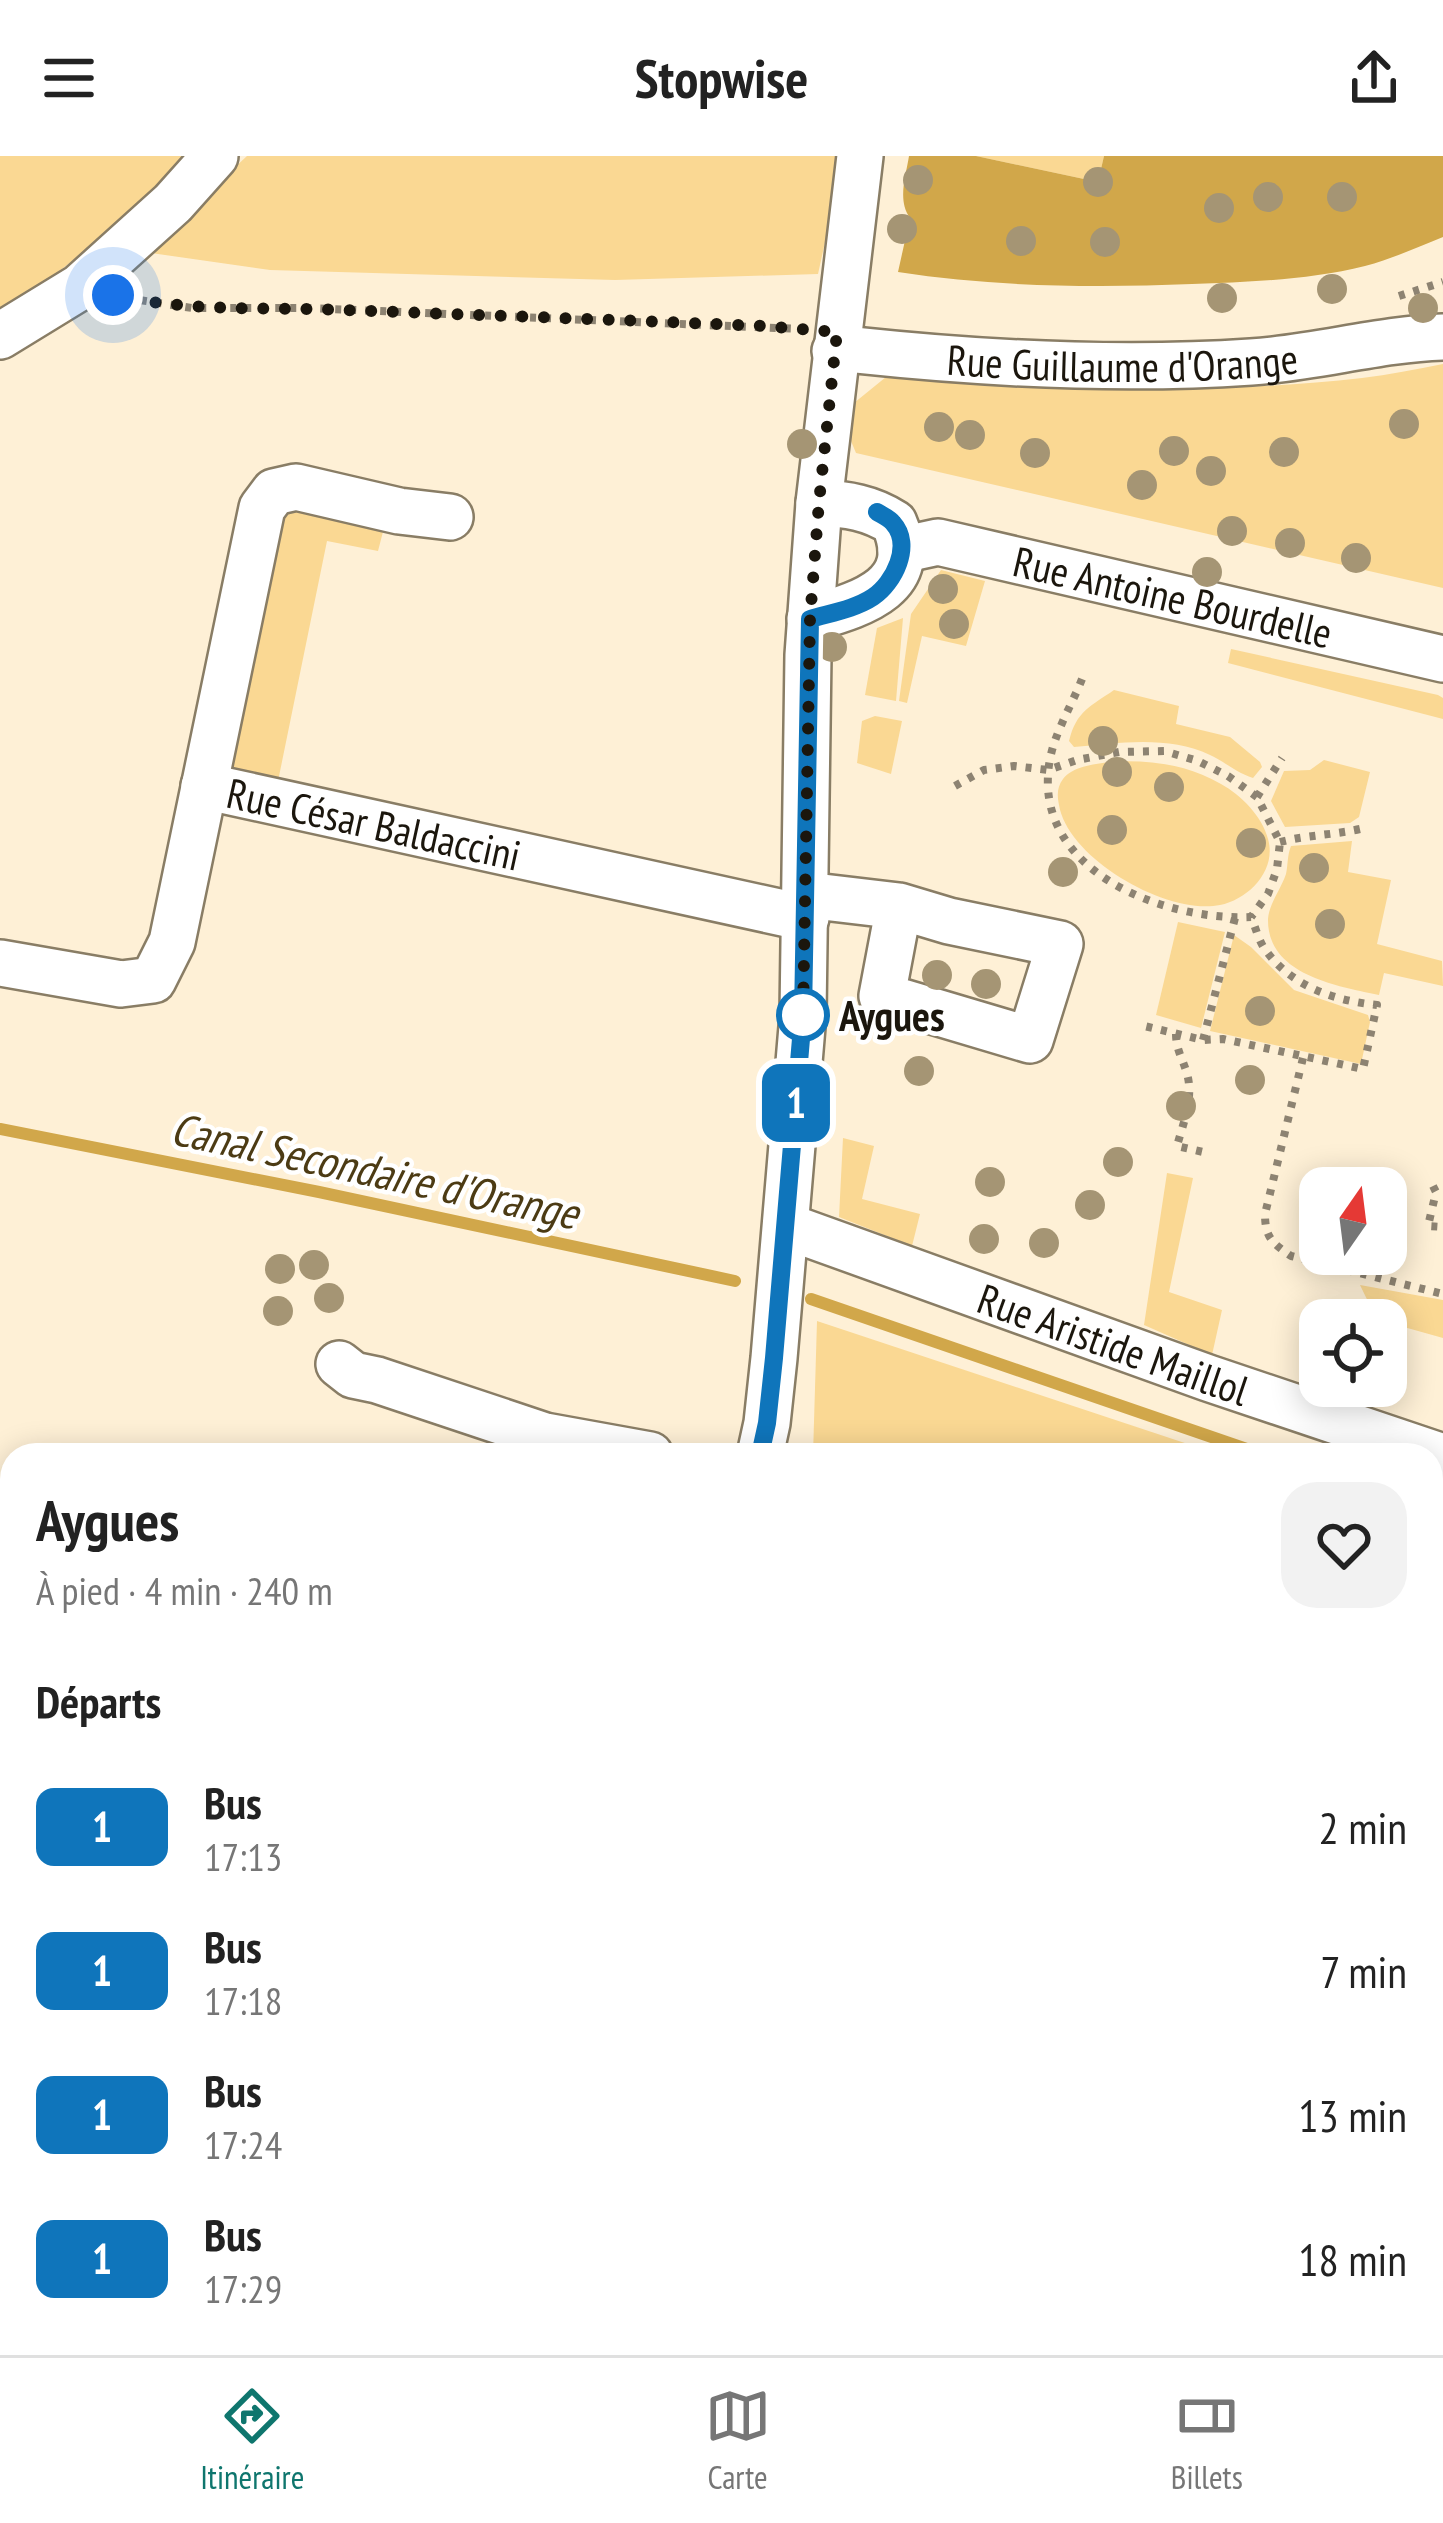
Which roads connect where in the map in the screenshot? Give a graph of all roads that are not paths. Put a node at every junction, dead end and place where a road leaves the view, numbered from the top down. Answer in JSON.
{"nodes":[{"id":1,"x":215,"y":156,"type":"edge"},
{"id":2,"x":860,"y":156,"type":"edge"},
{"id":3,"x":1432,"y":332,"type":"edge"},
{"id":4,"x":0,"y":337,"type":"edge"},
{"id":5,"x":836,"y":341,"type":"junction"},
{"id":6,"x":819,"y":502,"type":"junction"},
{"id":7,"x":450,"y":517,"type":"dead end"},
{"id":8,"x":901,"y":550,"type":"junction"},
{"id":9,"x":810,"y":619,"type":"junction"},
{"id":10,"x":1443,"y":659,"type":"edge"},
{"id":11,"x":204,"y":786,"type":"junction"},
{"id":12,"x":899,"y":906,"type":"dead end"},
{"id":13,"x":806,"y":907,"type":"junction"},
{"id":14,"x":0,"y":963,"type":"edge"},
{"id":15,"x":786,"y":1226,"type":"junction"},
{"id":16,"x":339,"y":1364,"type":"dead end"},
{"id":17,"x":584,"y":1443,"type":"edge"},
{"id":18,"x":763,"y":1443,"type":"edge"},
{"id":19,"x":1401,"y":1443,"type":"edge"}],
"edges":[{"from":1,"to":4,"type":"street"},
{"from":2,"to":5,"type":"street"},
{"from":3,"to":5,"type":"street","name":"Rue Guillaume d'Orange"},
{"from":5,"to":6,"type":"street"},
{"from":6,"to":8,"type":"street"},
{"from":6,"to":9,"type":"street"},
{"from":7,"to":11,"type":"street","name":"Rue César Baldaccini"},
{"from":8,"to":9,"type":"street"},
{"from":8,"to":10,"type":"street","name":"Rue Antoine Bourdelle"},
{"from":9,"to":13,"type":"street"},
{"from":11,"to":13,"type":"street","name":"Rue César Baldaccini"},
{"from":11,"to":14,"type":"street"},
{"from":12,"to":13,"type":"street","name":"Rue César Baldaccini"},
{"from":13,"to":15,"type":"street"},
{"from":15,"to":18,"type":"street"},
{"from":15,"to":19,"type":"street","name":"Rue Aristide Maillol"},
{"from":16,"to":17,"type":"street"}]}
